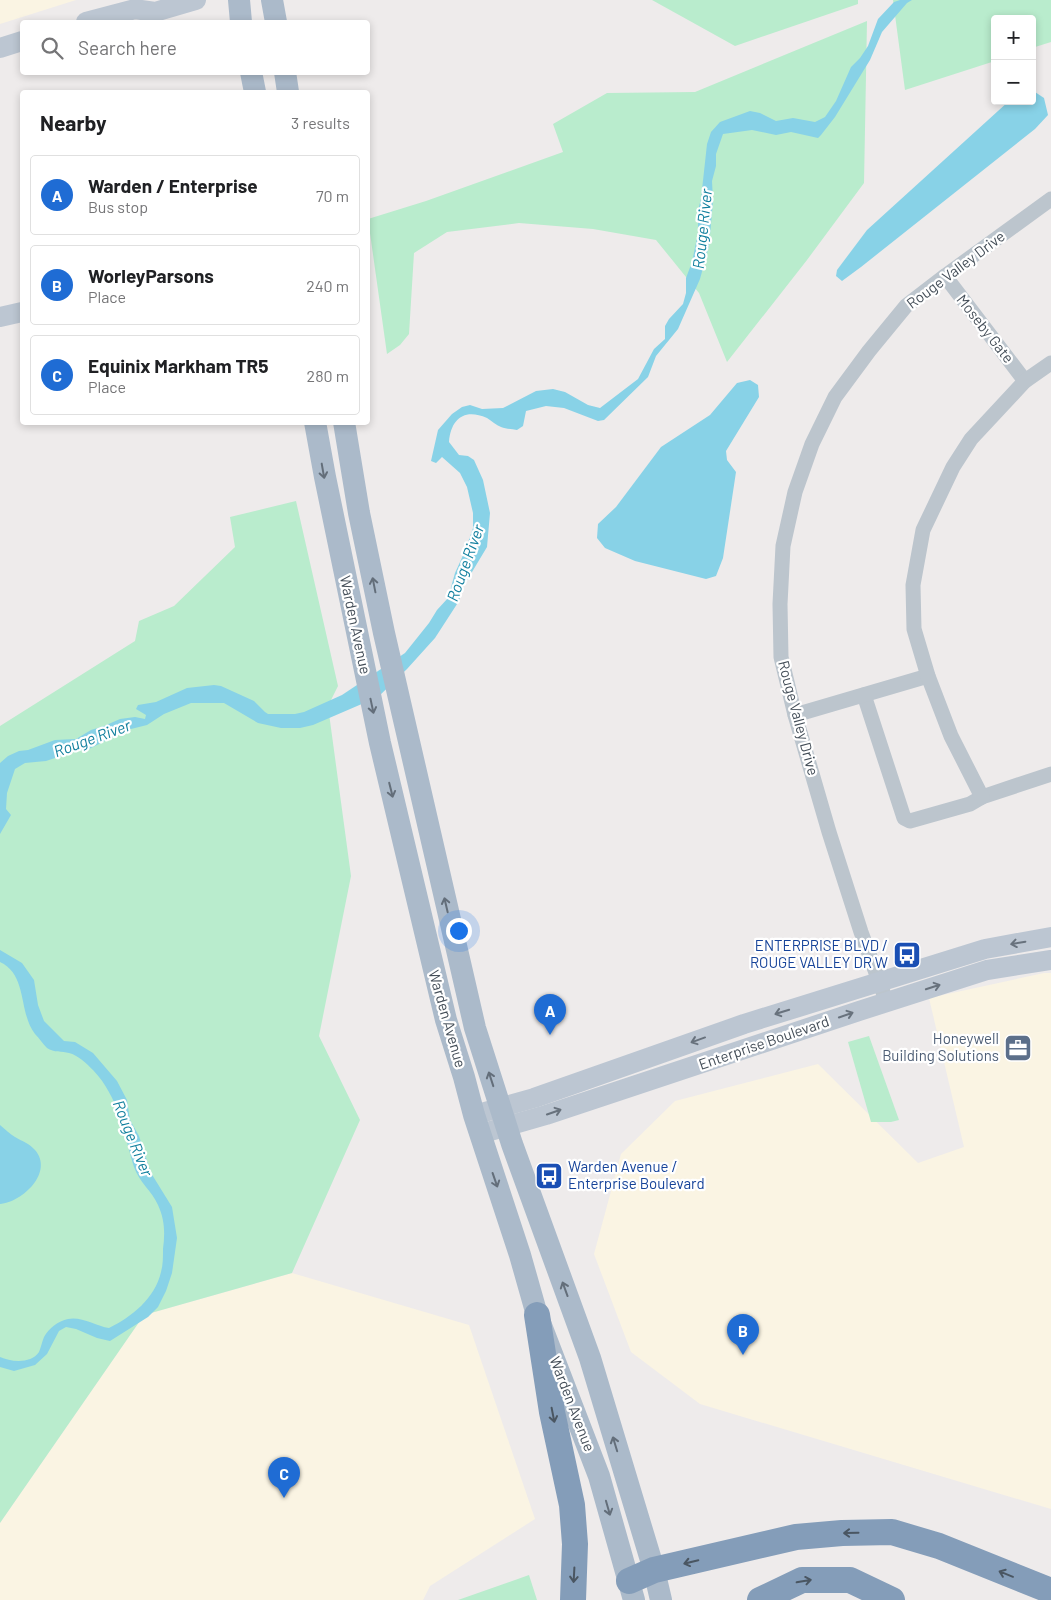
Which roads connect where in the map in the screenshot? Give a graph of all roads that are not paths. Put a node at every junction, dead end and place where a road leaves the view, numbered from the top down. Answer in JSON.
{"nodes":[{"id":1,"x":196,"y":0,"type":"edge"},
{"id":2,"x":239,"y":0,"type":"edge"},
{"id":3,"x":272,"y":0,"type":"edge"},
{"id":4,"x":139,"y":4,"type":"edge"},
{"id":5,"x":92,"y":20,"type":"edge"},
{"id":6,"x":242,"y":20,"type":"edge"},
{"id":7,"x":276,"y":20,"type":"edge"},
{"id":8,"x":20,"y":42,"type":"edge"},
{"id":9,"x":0,"y":48,"type":"edge"},
{"id":10,"x":252,"y":75,"type":"edge"},
{"id":11,"x":285,"y":75,"type":"edge"},
{"id":12,"x":255,"y":90,"type":"edge"},
{"id":13,"x":288,"y":90,"type":"edge"},
{"id":14,"x":1051,"y":200,"type":"edge"},
{"id":15,"x":944,"y":276,"type":"junction"},
{"id":16,"x":20,"y":312,"type":"edge"},
{"id":17,"x":0,"y":317,"type":"edge"},
{"id":18,"x":1051,"y":363,"type":"edge"},
{"id":19,"x":1025,"y":381,"type":"junction"},
{"id":20,"x":315,"y":425,"type":"edge"},
{"id":21,"x":344,"y":425,"type":"edge"},
{"id":22,"x":928,"y":676,"type":"junction"},
{"id":23,"x":864,"y":694,"type":"junction"},
{"id":24,"x":795,"y":716,"type":"junction"},
{"id":25,"x":1051,"y":774,"type":"edge"},
{"id":26,"x":982,"y":797,"type":"junction"},
{"id":27,"x":1051,"y":937,"type":"edge"},
{"id":28,"x":1051,"y":960,"type":"edge"},
{"id":29,"x":879,"y":982,"type":"junction"},
{"id":30,"x":886,"y":1003,"type":"junction"},
{"id":31,"x":504,"y":1117,"type":"junction"},
{"id":32,"x":477,"y":1125,"type":"junction"},
{"id":33,"x":537,"y":1315,"type":"junction"},
{"id":34,"x":654,"y":1570,"type":"junction"},
{"id":35,"x":631,"y":1590,"type":"edge"},
{"id":36,"x":1051,"y":1591,"type":"edge"},
{"id":37,"x":573,"y":1600,"type":"edge"},
{"id":38,"x":661,"y":1600,"type":"edge"},
{"id":39,"x":760,"y":1600,"type":"edge"},
{"id":40,"x":892,"y":1600,"type":"edge"}],
"edges":[{"from":1,"to":4,"type":"main road"},
{"from":2,"to":6,"type":"main road"},
{"from":3,"to":7,"type":"main road"},
{"from":4,"to":5,"type":"main road"},
{"from":8,"to":9,"type":"main road"},
{"from":10,"to":12,"type":"main road"},
{"from":11,"to":13,"type":"main road"},
{"from":14,"to":15,"type":"street","name":"Rouge Valley Drive"},
{"from":15,"to":19,"type":"street","name":"Moseby Gate"},
{"from":15,"to":24,"type":"street","name":"Rouge Valley Drive"},
{"from":16,"to":17,"type":"main road"},
{"from":18,"to":19,"type":"street"},
{"from":19,"to":22,"type":"street"},
{"from":20,"to":32,"type":"main road","name":"Warden Avenue","one_way":true},
{"from":31,"to":21,"type":"main road","name":"Warden Avenue","one_way":true},
{"from":22,"to":23,"type":"street"},
{"from":22,"to":26,"type":"street"},
{"from":23,"to":24,"type":"street"},
{"from":23,"to":26,"type":"street"},
{"from":24,"to":29,"type":"street","name":"Rouge Valley Drive"},
{"from":25,"to":26,"type":"street"},
{"from":27,"to":29,"type":"main road","name":"Enterprise Boulevard","one_way":true},
{"from":30,"to":28,"type":"main road","name":"Enterprise Boulevard","one_way":true},
{"from":29,"to":30,"type":"street","name":"Rouge Valley Drive"},
{"from":29,"to":31,"type":"main road","name":"Enterprise Boulevard","one_way":true},
{"from":31,"to":30,"type":"main road","name":"Enterprise Boulevard","one_way":true},
{"from":31,"to":32,"type":"main road","name":"Enterprise Boulevard"},
{"from":34,"to":31,"type":"main road","name":"Warden Avenue","one_way":true},
{"from":32,"to":33,"type":"main road","name":"Warden Avenue","one_way":true},
{"from":33,"to":35,"type":"main road","name":"Warden Avenue","one_way":true},
{"from":33,"to":37,"type":"highway","one_way":true},
{"from":34,"to":35,"type":"highway"},
{"from":36,"to":34,"type":"highway","one_way":true},
{"from":34,"to":38,"type":"main road","name":"Warden Avenue"},
{"from":39,"to":40,"type":"highway","one_way":true}]}
